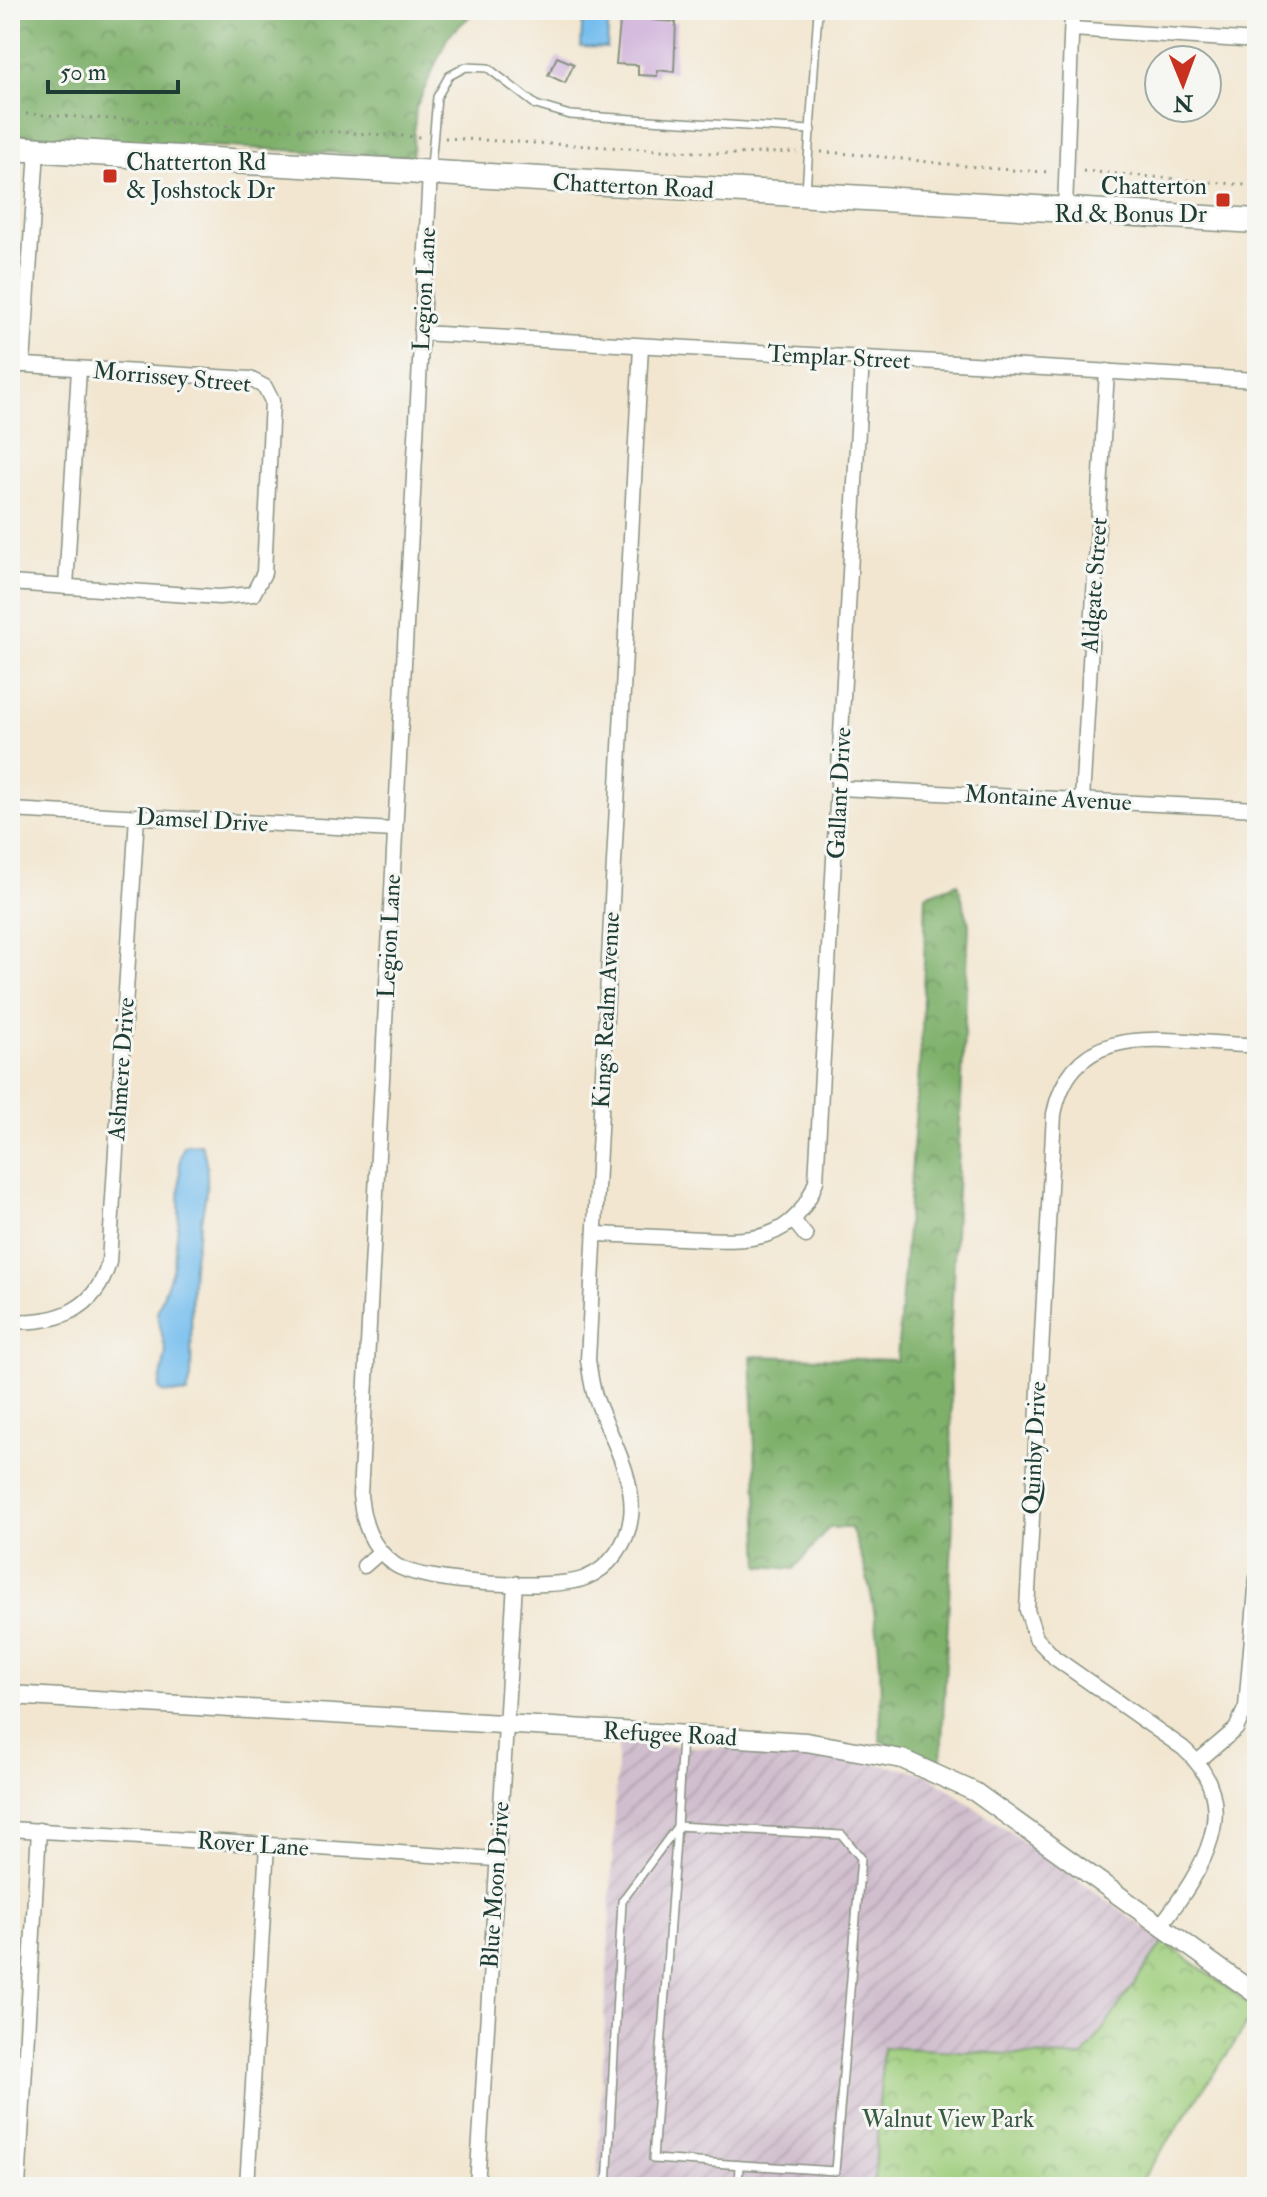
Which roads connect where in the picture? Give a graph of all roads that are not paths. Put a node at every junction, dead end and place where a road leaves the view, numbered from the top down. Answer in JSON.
{"nodes":[{"id":1,"x":818,"y":10,"type":"edge"},
{"id":2,"x":1072,"y":10,"type":"edge"},
{"id":3,"x":1072,"y":29,"type":"junction"},
{"id":4,"x":1257,"y":41,"type":"edge"},
{"id":5,"x":811,"y":130,"type":"junction"},
{"id":6,"x":10,"y":148,"type":"edge"},
{"id":7,"x":37,"y":150,"type":"junction"},
{"id":8,"x":430,"y":173,"type":"junction"},
{"id":9,"x":806,"y":195,"type":"junction"},
{"id":10,"x":1065,"y":210,"type":"junction"},
{"id":11,"x":1257,"y":221,"type":"edge"},
{"id":12,"x":421,"y":333,"type":"junction"},
{"id":13,"x":641,"y":346,"type":"junction"},
{"id":14,"x":862,"y":358,"type":"junction"},
{"id":15,"x":16,"y":365,"type":"edge"},
{"id":16,"x":79,"y":369,"type":"junction"},
{"id":17,"x":1107,"y":371,"type":"junction"},
{"id":18,"x":1257,"y":380,"type":"edge"},
{"id":19,"x":10,"y":583,"type":"edge"},
{"id":20,"x":66,"y":587,"type":"junction"},
{"id":21,"x":839,"y":788,"type":"junction"},
{"id":22,"x":1082,"y":800,"type":"junction"},
{"id":23,"x":1257,"y":809,"type":"edge"},
{"id":24,"x":10,"y":810,"type":"edge"},
{"id":25,"x":137,"y":816,"type":"junction"},
{"id":26,"x":395,"y":830,"type":"junction"},
{"id":27,"x":1257,"y":1045,"type":"edge"},
{"id":28,"x":793,"y":1220,"type":"junction"},
{"id":29,"x":595,"y":1234,"type":"junction"},
{"id":30,"x":806,"y":1236,"type":"dead end"},
{"id":31,"x":10,"y":1321,"type":"edge"},
{"id":32,"x":380,"y":1552,"type":"junction"},
{"id":33,"x":364,"y":1566,"type":"dead end"},
{"id":34,"x":1257,"y":1578,"type":"edge"},
{"id":35,"x":515,"y":1583,"type":"junction"},
{"id":36,"x":10,"y":1695,"type":"edge"},
{"id":37,"x":507,"y":1726,"type":"junction"},
{"id":38,"x":682,"y":1734,"type":"junction"},
{"id":39,"x":1197,"y":1762,"type":"junction"},
{"id":40,"x":677,"y":1826,"type":"junction"},
{"id":41,"x":10,"y":1829,"type":"edge"},
{"id":42,"x":39,"y":1830,"type":"junction"},
{"id":43,"x":267,"y":1845,"type":"junction"},
{"id":44,"x":496,"y":1859,"type":"junction"},
{"id":45,"x":1161,"y":1925,"type":"junction"},
{"id":46,"x":1257,"y":1995,"type":"edge"},
{"id":47,"x":739,"y":2165,"type":"junction"},
{"id":48,"x":18,"y":2187,"type":"edge"},
{"id":49,"x":247,"y":2187,"type":"edge"},
{"id":50,"x":477,"y":2187,"type":"edge"},
{"id":51,"x":607,"y":2187,"type":"edge"},
{"id":52,"x":738,"y":2187,"type":"edge"}],
"edges":[{"from":1,"to":5,"type":"lane"},
{"from":2,"to":3,"type":"street"},
{"from":3,"to":4,"type":"street"},
{"from":3,"to":10,"type":"street"},
{"from":5,"to":8,"type":"lane"},
{"from":5,"to":9,"type":"lane"},
{"from":6,"to":7,"type":"main road","name":"Chatterton Road"},
{"from":7,"to":8,"type":"main road","name":"Chatterton Road"},
{"from":7,"to":15,"type":"street"},
{"from":8,"to":9,"type":"main road","name":"Chatterton Road"},
{"from":8,"to":12,"type":"street","name":"Legion Lane"},
{"from":9,"to":10,"type":"main road","name":"Chatterton Road"},
{"from":10,"to":11,"type":"main road","name":"Chatterton Road"},
{"from":12,"to":13,"type":"street","name":"Templar Street"},
{"from":12,"to":26,"type":"street","name":"Legion Lane"},
{"from":13,"to":14,"type":"street","name":"Templar Street"},
{"from":13,"to":29,"type":"street","name":"Kings Realm Avenue"},
{"from":14,"to":17,"type":"street","name":"Templar Street"},
{"from":14,"to":21,"type":"street","name":"Gallant Drive"},
{"from":15,"to":16,"type":"street","name":"Morrissey Street"},
{"from":16,"to":20,"type":"street"},
{"from":16,"to":20,"type":"street","name":"Morrissey Street"},
{"from":17,"to":18,"type":"street","name":"Templar Street"},
{"from":17,"to":22,"type":"street","name":"Aldgate Street"},
{"from":19,"to":20,"type":"street"},
{"from":21,"to":22,"type":"street","name":"Montaine Avenue"},
{"from":21,"to":28,"type":"street","name":"Gallant Drive"},
{"from":22,"to":23,"type":"street","name":"Montaine Avenue"},
{"from":24,"to":25,"type":"street","name":"Damsel Drive"},
{"from":25,"to":26,"type":"street","name":"Damsel Drive"},
{"from":25,"to":31,"type":"street","name":"Ashmere Drive"},
{"from":26,"to":32,"type":"street","name":"Legion Lane"},
{"from":27,"to":39,"type":"street","name":"Quinby Drive"},
{"from":28,"to":29,"type":"street"},
{"from":28,"to":30,"type":"street"},
{"from":29,"to":35,"type":"street","name":"Kings Realm Avenue"},
{"from":32,"to":33,"type":"street"},
{"from":32,"to":35,"type":"street"},
{"from":34,"to":39,"type":"street"},
{"from":35,"to":37,"type":"street","name":"Blue Moon Drive"},
{"from":36,"to":37,"type":"street","name":"Refugee Road"},
{"from":37,"to":38,"type":"street","name":"Refugee Road"},
{"from":37,"to":44,"type":"street","name":"Blue Moon Drive"},
{"from":38,"to":40,"type":"lane"},
{"from":38,"to":45,"type":"street","name":"Refugee Road"},
{"from":39,"to":45,"type":"street"},
{"from":40,"to":47,"type":"lane"},
{"from":40,"to":47,"type":"lane"},
{"from":40,"to":51,"type":"lane"},
{"from":41,"to":42,"type":"street","name":"Rover Lane"},
{"from":42,"to":43,"type":"street","name":"Rover Lane"},
{"from":42,"to":48,"type":"street"},
{"from":43,"to":44,"type":"street","name":"Rover Lane"},
{"from":43,"to":49,"type":"street"},
{"from":44,"to":50,"type":"street","name":"Blue Moon Drive"},
{"from":45,"to":46,"type":"street","name":"Refugee Road"},
{"from":47,"to":52,"type":"lane"}]}
